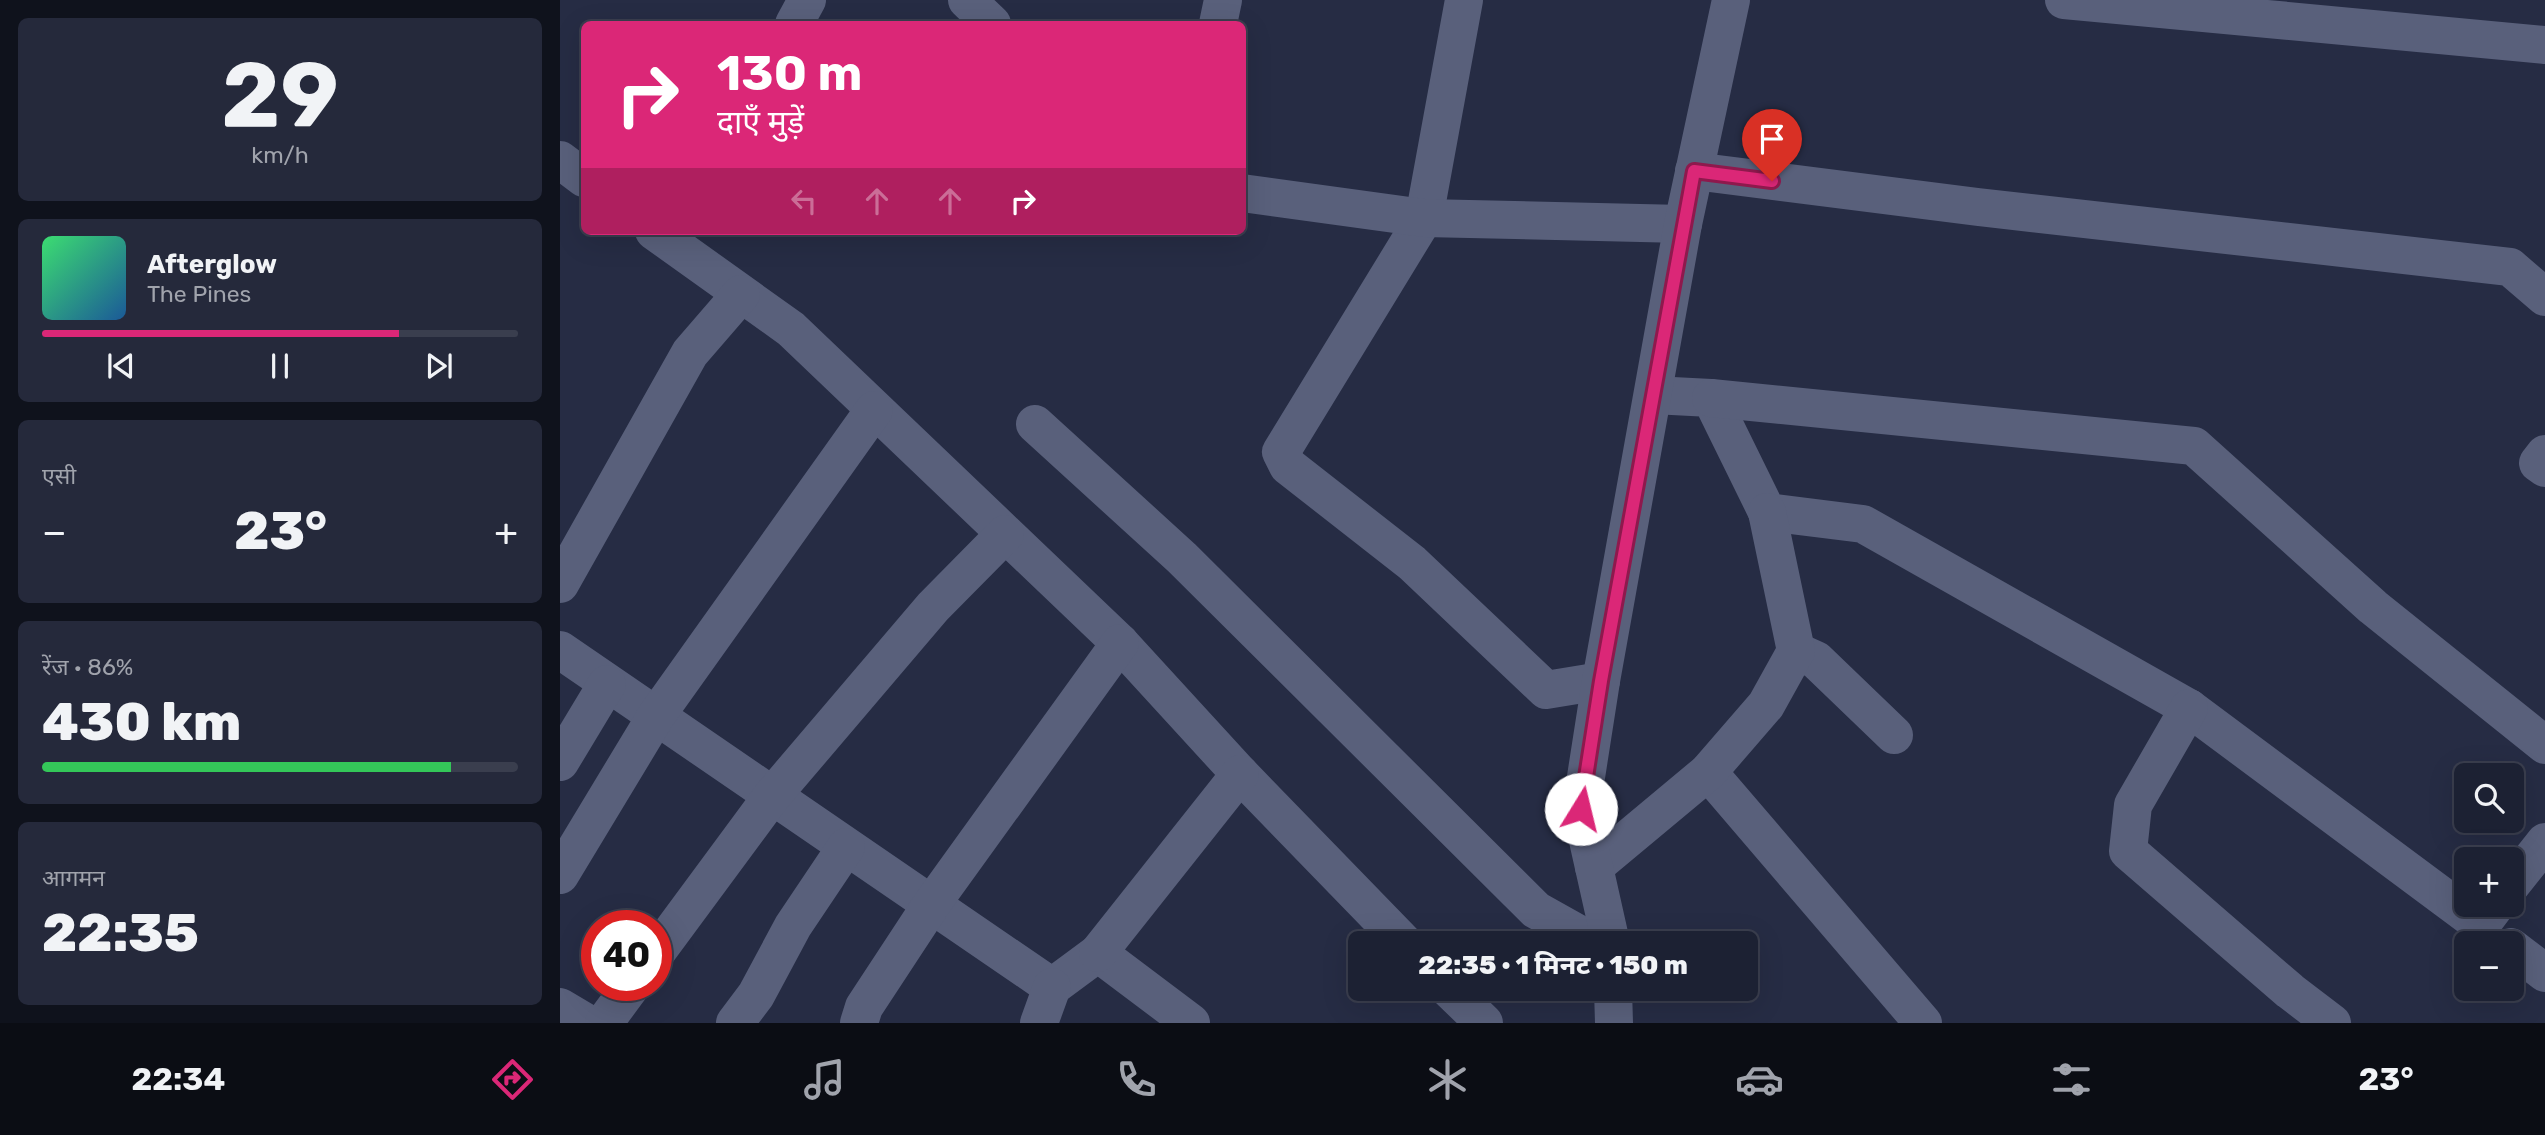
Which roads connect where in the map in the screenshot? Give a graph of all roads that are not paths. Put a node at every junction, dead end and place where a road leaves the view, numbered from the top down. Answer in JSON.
{"nodes":[{"id":1,"x":807,"y":0,"type":"edge"},
{"id":2,"x":1223,"y":0,"type":"edge"},
{"id":3,"x":1464,"y":0,"type":"edge"},
{"id":4,"x":1731,"y":0,"type":"edge"},
{"id":5,"x":2064,"y":0,"type":"edge"},
{"id":6,"x":2173,"y":5,"type":"edge"},
{"id":7,"x":2386,"y":15,"type":"edge"},
{"id":8,"x":796,"y":21,"type":"edge"},
{"id":9,"x":1219,"y":21,"type":"edge"},
{"id":10,"x":2545,"y":45,"type":"edge"},
{"id":11,"x":560,"y":160,"type":"edge"},
{"id":12,"x":1694,"y":171,"type":"junction"},
{"id":13,"x":581,"y":176,"type":"edge"},
{"id":14,"x":1246,"y":195,"type":"edge"},
{"id":15,"x":1424,"y":218,"type":"junction"},
{"id":16,"x":1683,"y":224,"type":"junction"},
{"id":17,"x":665,"y":235,"type":"edge"},
{"id":18,"x":741,"y":294,"type":"junction"},
{"id":19,"x":2545,"y":297,"type":"edge"},
{"id":20,"x":1653,"y":395,"type":"junction"},
{"id":21,"x":1711,"y":398,"type":"junction"},
{"id":22,"x":874,"y":410,"type":"junction"},
{"id":23,"x":1035,"y":424,"type":"dead end"},
{"id":24,"x":2545,"y":454,"type":"edge"},
{"id":25,"x":2545,"y":468,"type":"edge"},
{"id":26,"x":1767,"y":512,"type":"junction"},
{"id":27,"x":1005,"y":534,"type":"junction"},
{"id":28,"x":560,"y":583,"type":"edge"},
{"id":29,"x":1120,"y":643,"type":"junction"},
{"id":30,"x":560,"y":650,"type":"edge"},
{"id":31,"x":1796,"y":651,"type":"junction"},
{"id":32,"x":1601,"y":681,"type":"junction"},
{"id":33,"x":607,"y":684,"type":"junction"},
{"id":34,"x":2189,"y":708,"type":"junction"},
{"id":35,"x":656,"y":716,"type":"junction"},
{"id":36,"x":1894,"y":736,"type":"dead end"},
{"id":37,"x":2545,"y":745,"type":"edge"},
{"id":38,"x":560,"y":762,"type":"edge"},
{"id":39,"x":1708,"y":772,"type":"junction"},
{"id":40,"x":1240,"y":774,"type":"junction"},
{"id":41,"x":772,"y":796,"type":"junction"},
{"id":42,"x":2545,"y":842,"type":"edge"},
{"id":43,"x":846,"y":847,"type":"junction"},
{"id":44,"x":1594,"y":867,"type":"junction"},
{"id":45,"x":2524,"y":869,"type":"edge"},
{"id":46,"x":560,"y":876,"type":"edge"},
{"id":47,"x":932,"y":905,"type":"junction"},
{"id":48,"x":2494,"y":924,"type":"edge"},
{"id":49,"x":672,"y":931,"type":"edge"},
{"id":50,"x":1392,"y":931,"type":"edge"},
{"id":51,"x":1574,"y":931,"type":"edge"},
{"id":52,"x":1608,"y":931,"type":"edge"},
{"id":53,"x":1098,"y":953,"type":"junction"},
{"id":54,"x":2524,"y":957,"type":"edge"},
{"id":55,"x":2545,"y":973,"type":"edge"},
{"id":56,"x":1052,"y":987,"type":"junction"},
{"id":57,"x":620,"y":1001,"type":"edge"},
{"id":58,"x":1461,"y":1001,"type":"edge"},
{"id":59,"x":1614,"y":1001,"type":"edge"},
{"id":60,"x":560,"y":1007,"type":"edge"},
{"id":61,"x":587,"y":1023,"type":"edge"},
{"id":62,"x":604,"y":1023,"type":"edge"},
{"id":63,"x":735,"y":1023,"type":"edge"},
{"id":64,"x":859,"y":1023,"type":"edge"},
{"id":65,"x":1039,"y":1023,"type":"edge"},
{"id":66,"x":1191,"y":1023,"type":"edge"},
{"id":67,"x":1483,"y":1023,"type":"edge"},
{"id":68,"x":1614,"y":1023,"type":"edge"},
{"id":69,"x":1923,"y":1023,"type":"edge"},
{"id":70,"x":2332,"y":1023,"type":"edge"}],
"edges":[{"from":1,"to":8,"type":"street"},
{"from":2,"to":9,"type":"street"},
{"from":3,"to":15,"type":"street"},
{"from":4,"to":12,"type":"street"},
{"from":5,"to":6,"type":"street"},
{"from":6,"to":7,"type":"street"},
{"from":7,"to":10,"type":"street"},
{"from":11,"to":13,"type":"street"},
{"from":12,"to":16,"type":"street"},
{"from":12,"to":19,"type":"street"},
{"from":14,"to":15,"type":"street"},
{"from":15,"to":16,"type":"street"},
{"from":15,"to":32,"type":"street"},
{"from":16,"to":20,"type":"street"},
{"from":17,"to":18,"type":"street"},
{"from":18,"to":22,"type":"street"},
{"from":18,"to":28,"type":"street"},
{"from":20,"to":21,"type":"street"},
{"from":20,"to":32,"type":"street"},
{"from":21,"to":26,"type":"street"},
{"from":21,"to":37,"type":"street"},
{"from":22,"to":27,"type":"street"},
{"from":22,"to":35,"type":"street"},
{"from":23,"to":51,"type":"street"},
{"from":24,"to":25,"type":"street"},
{"from":26,"to":31,"type":"street"},
{"from":26,"to":34,"type":"street"},
{"from":27,"to":29,"type":"street"},
{"from":27,"to":41,"type":"street"},
{"from":29,"to":40,"type":"street"},
{"from":29,"to":47,"type":"street"},
{"from":30,"to":33,"type":"street"},
{"from":31,"to":36,"type":"street"},
{"from":31,"to":39,"type":"street"},
{"from":32,"to":44,"type":"street"},
{"from":33,"to":35,"type":"street"},
{"from":33,"to":38,"type":"street"},
{"from":34,"to":48,"type":"street"},
{"from":34,"to":70,"type":"street"},
{"from":35,"to":41,"type":"street"},
{"from":35,"to":46,"type":"street"},
{"from":39,"to":44,"type":"street"},
{"from":39,"to":69,"type":"street"},
{"from":40,"to":50,"type":"street"},
{"from":40,"to":53,"type":"street"},
{"from":41,"to":43,"type":"street"},
{"from":41,"to":49,"type":"street"},
{"from":42,"to":45,"type":"street"},
{"from":43,"to":47,"type":"street"},
{"from":43,"to":63,"type":"street"},
{"from":44,"to":52,"type":"street"},
{"from":47,"to":56,"type":"street"},
{"from":47,"to":64,"type":"street"},
{"from":53,"to":56,"type":"street"},
{"from":53,"to":66,"type":"street"},
{"from":54,"to":55,"type":"street"},
{"from":56,"to":65,"type":"street"},
{"from":57,"to":62,"type":"street"},
{"from":58,"to":67,"type":"street"},
{"from":59,"to":68,"type":"street"},
{"from":60,"to":61,"type":"street"}]}
